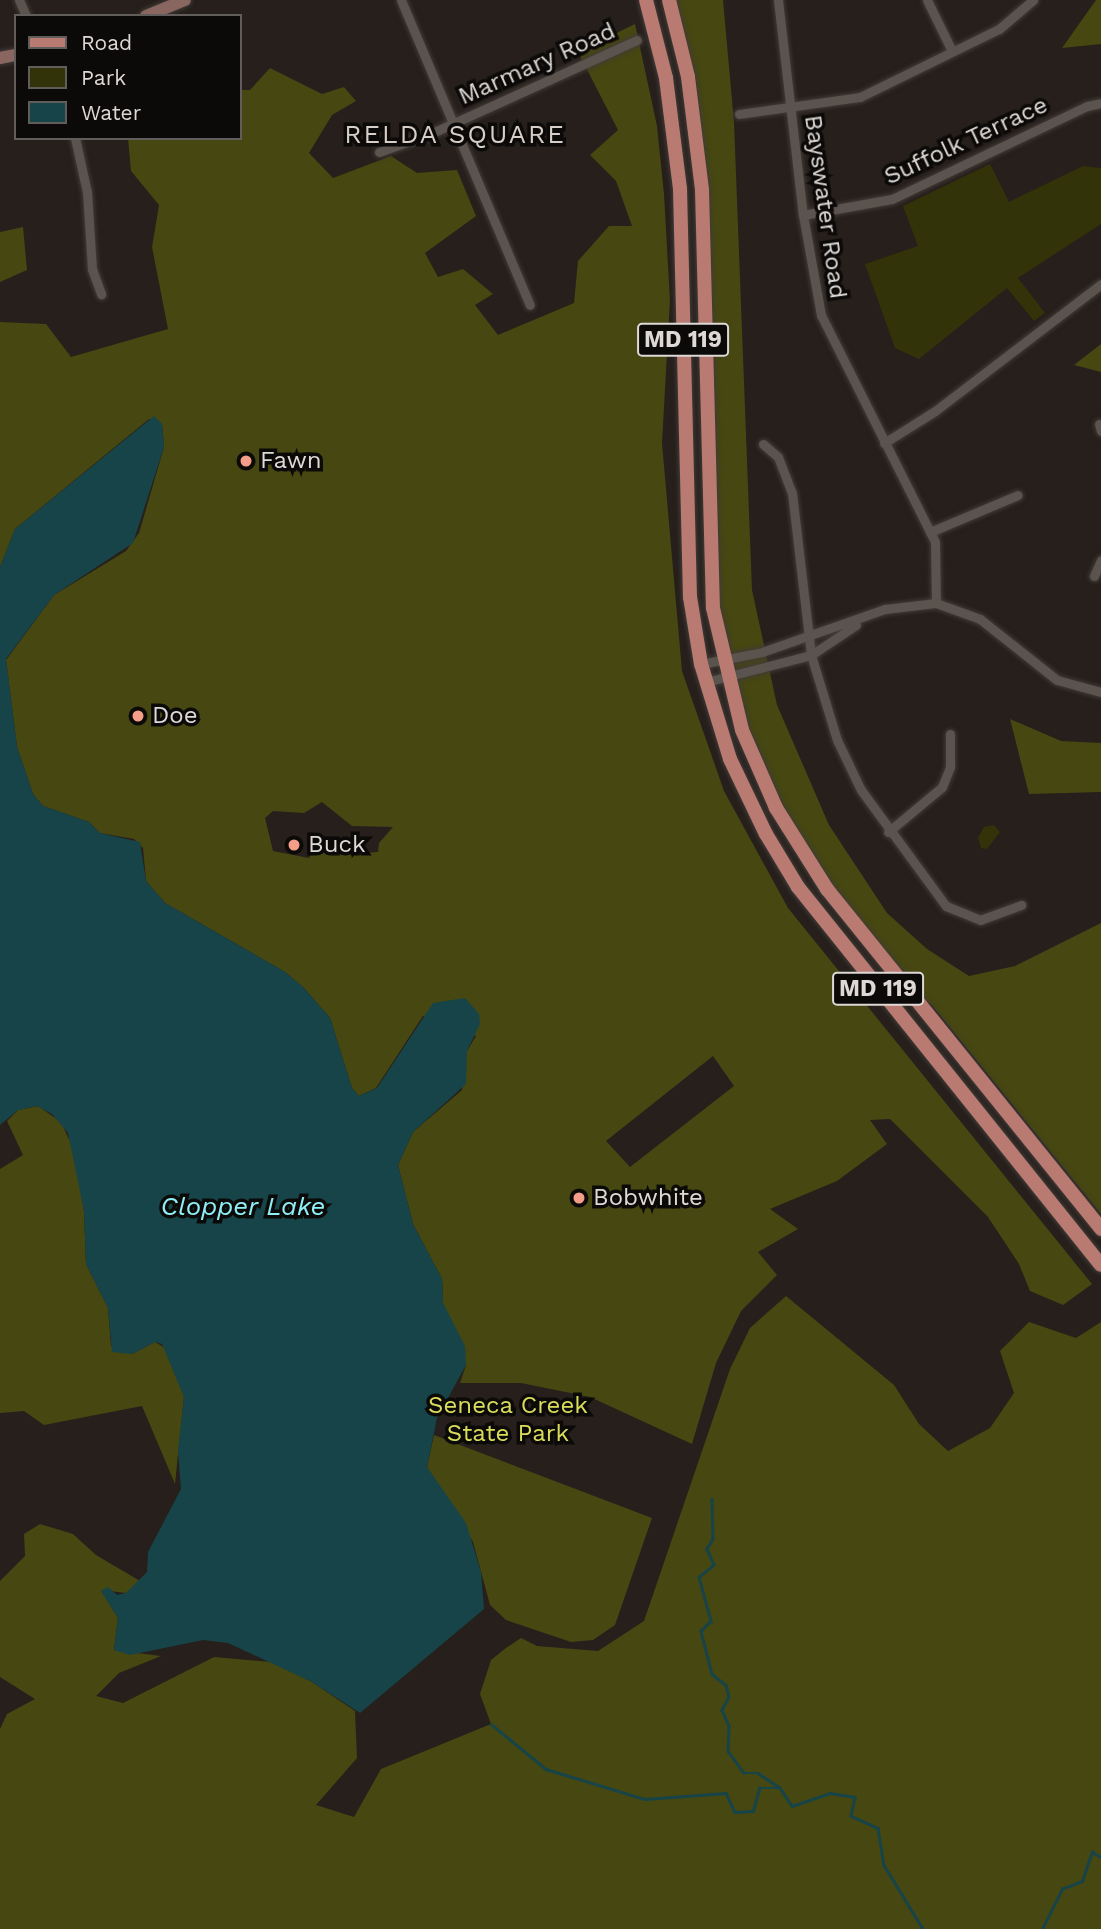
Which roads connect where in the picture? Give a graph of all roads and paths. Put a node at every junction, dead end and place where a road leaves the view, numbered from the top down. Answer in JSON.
{"nodes":[{"id":1,"x":185,"y":0,"type":"edge"},
{"id":2,"x":401,"y":0,"type":"edge"},
{"id":3,"x":646,"y":0,"type":"edge"},
{"id":4,"x":669,"y":0,"type":"edge"},
{"id":5,"x":778,"y":0,"type":"edge"},
{"id":6,"x":927,"y":0,"type":"edge"},
{"id":7,"x":1033,"y":0,"type":"edge"},
{"id":8,"x":151,"y":14,"type":"edge"},
{"id":9,"x":637,"y":40,"type":"dead end"},
{"id":10,"x":952,"y":51,"type":"junction"},
{"id":11,"x":1101,"y":103,"type":"edge"},
{"id":12,"x":791,"y":107,"type":"junction"},
{"id":13,"x":739,"y":114,"type":"dead end"},
{"id":14,"x":452,"y":123,"type":"junction"},
{"id":15,"x":75,"y":140,"type":"edge"},
{"id":16,"x":379,"y":152,"type":"dead end"},
{"id":17,"x":803,"y":215,"type":"junction"},
{"id":18,"x":1101,"y":284,"type":"edge"},
{"id":19,"x":102,"y":294,"type":"dead end"},
{"id":20,"x":530,"y":305,"type":"dead end"},
{"id":21,"x":884,"y":443,"type":"junction"},
{"id":22,"x":763,"y":444,"type":"dead end"},
{"id":23,"x":1018,"y":495,"type":"dead end"},
{"id":24,"x":930,"y":532,"type":"junction"},
{"id":25,"x":1101,"y":560,"type":"edge"},
{"id":26,"x":1094,"y":576,"type":"dead end"},
{"id":27,"x":936,"y":603,"type":"junction"},
{"id":28,"x":865,"y":619,"type":"junction"},
{"id":29,"x":808,"y":638,"type":"junction"},
{"id":30,"x":811,"y":655,"type":"junction"},
{"id":31,"x":722,"y":660,"type":"junction"},
{"id":32,"x":701,"y":664,"type":"junction"},
{"id":33,"x":727,"y":677,"type":"junction"},
{"id":34,"x":706,"y":682,"type":"junction"},
{"id":35,"x":1101,"y":692,"type":"edge"},
{"id":36,"x":950,"y":734,"type":"dead end"},
{"id":37,"x":888,"y":832,"type":"junction"},
{"id":38,"x":1021,"y":905,"type":"dead end"},
{"id":39,"x":1101,"y":1229,"type":"edge"},
{"id":40,"x":1101,"y":1265,"type":"edge"}],
"edges":[{"from":1,"to":8,"type":"street"},
{"from":2,"to":14,"type":"street","name":"Marmary Road"},
{"from":3,"to":32,"type":"main road","number":"MD 119"},
{"from":4,"to":31,"type":"main road","number":"MD 119"},
{"from":5,"to":12,"type":"street","name":"Bayswater Road"},
{"from":6,"to":10,"type":"street"},
{"from":7,"to":10,"type":"street"},
{"from":9,"to":14,"type":"street","name":"Marmary Road"},
{"from":10,"to":12,"type":"street"},
{"from":11,"to":17,"type":"street","name":"Suffolk Terrace"},
{"from":12,"to":13,"type":"street"},
{"from":12,"to":17,"type":"street","name":"Bayswater Road"},
{"from":14,"to":16,"type":"street","name":"Marmary Road"},
{"from":14,"to":20,"type":"street","name":"Marmary Road"},
{"from":15,"to":19,"type":"street"},
{"from":17,"to":21,"type":"street","name":"Bayswater Road"},
{"from":18,"to":21,"type":"street"},
{"from":21,"to":24,"type":"street","name":"Bayswater Road"},
{"from":22,"to":29,"type":"street"},
{"from":23,"to":24,"type":"street"},
{"from":24,"to":27,"type":"street","name":"Bayswater Road"},
{"from":25,"to":26,"type":"street"},
{"from":27,"to":28,"type":"street"},
{"from":27,"to":35,"type":"street"},
{"from":28,"to":29,"type":"street"},
{"from":28,"to":30,"type":"street"},
{"from":29,"to":30,"type":"street"},
{"from":29,"to":31,"type":"street"},
{"from":30,"to":33,"type":"street"},
{"from":30,"to":37,"type":"street"},
{"from":31,"to":32,"type":"street"},
{"from":31,"to":33,"type":"main road","number":"MD 119"},
{"from":32,"to":34,"type":"main road","number":"MD 119"},
{"from":33,"to":34,"type":"street"},
{"from":33,"to":39,"type":"main road","number":"MD 119"},
{"from":34,"to":40,"type":"main road","number":"MD 119"},
{"from":36,"to":37,"type":"street"},
{"from":37,"to":38,"type":"street"}]}
